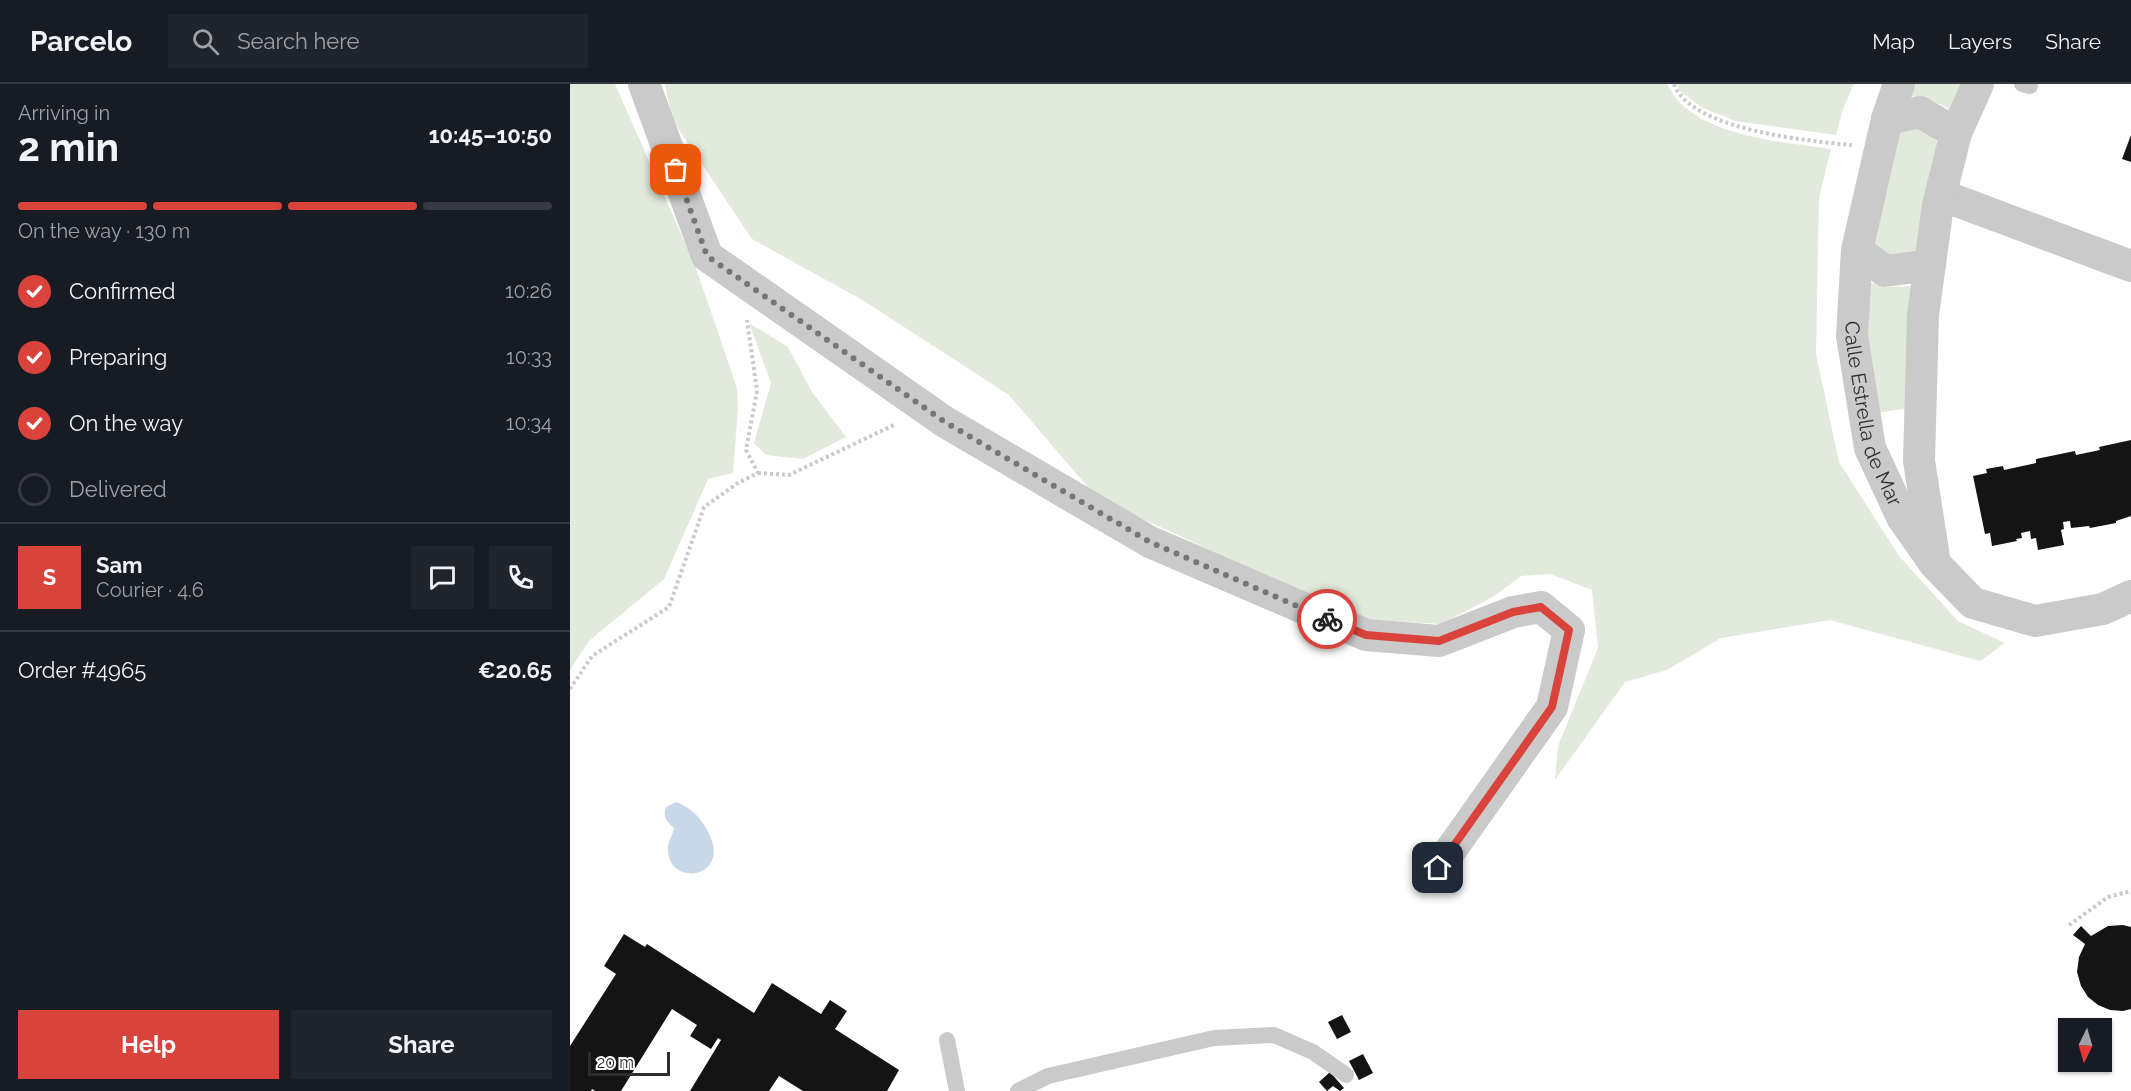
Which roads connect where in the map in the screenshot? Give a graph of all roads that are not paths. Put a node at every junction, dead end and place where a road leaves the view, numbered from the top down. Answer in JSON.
{"nodes":[{"id":1,"x":644,"y":84,"type":"edge"},
{"id":2,"x":1899,"y":84,"type":"edge"},
{"id":3,"x":1978,"y":84,"type":"edge"},
{"id":4,"x":1956,"y":133,"type":"junction"},
{"id":5,"x":1883,"y":134,"type":"junction"},
{"id":6,"x":1941,"y":195,"type":"junction"},
{"id":7,"x":1857,"y":250,"type":"junction"},
{"id":8,"x":1930,"y":266,"type":"junction"},
{"id":9,"x":2131,"y":266,"type":"edge"},
{"id":10,"x":1935,"y":564,"type":"junction"},
{"id":11,"x":2131,"y":596,"type":"edge"},
{"id":12,"x":1438,"y":868,"type":"dead end"},
{"id":13,"x":947,"y":1040,"type":"dead end"},
{"id":14,"x":1346,"y":1075,"type":"dead end"},
{"id":15,"x":957,"y":1091,"type":"edge"},
{"id":16,"x":1018,"y":1091,"type":"edge"}],
"edges":[{"from":1,"to":12,"type":"street"},
{"from":2,"to":5,"type":"street","name":"Calle Estrella de Mar"},
{"from":3,"to":4,"type":"street","name":"Calle Estrella de Mar"},
{"from":4,"to":5,"type":"street"},
{"from":4,"to":6,"type":"street","name":"Calle Estrella de Mar"},
{"from":5,"to":7,"type":"street","name":"Calle Estrella de Mar"},
{"from":6,"to":8,"type":"street","name":"Calle Estrella de Mar"},
{"from":6,"to":9,"type":"street"},
{"from":7,"to":8,"type":"street"},
{"from":7,"to":10,"type":"street","name":"Calle Estrella de Mar"},
{"from":8,"to":10,"type":"street","name":"Calle Estrella de Mar"},
{"from":10,"to":11,"type":"street","name":"Calle Estrella de Mar"},
{"from":13,"to":15,"type":"lane"},
{"from":14,"to":16,"type":"lane"}]}
